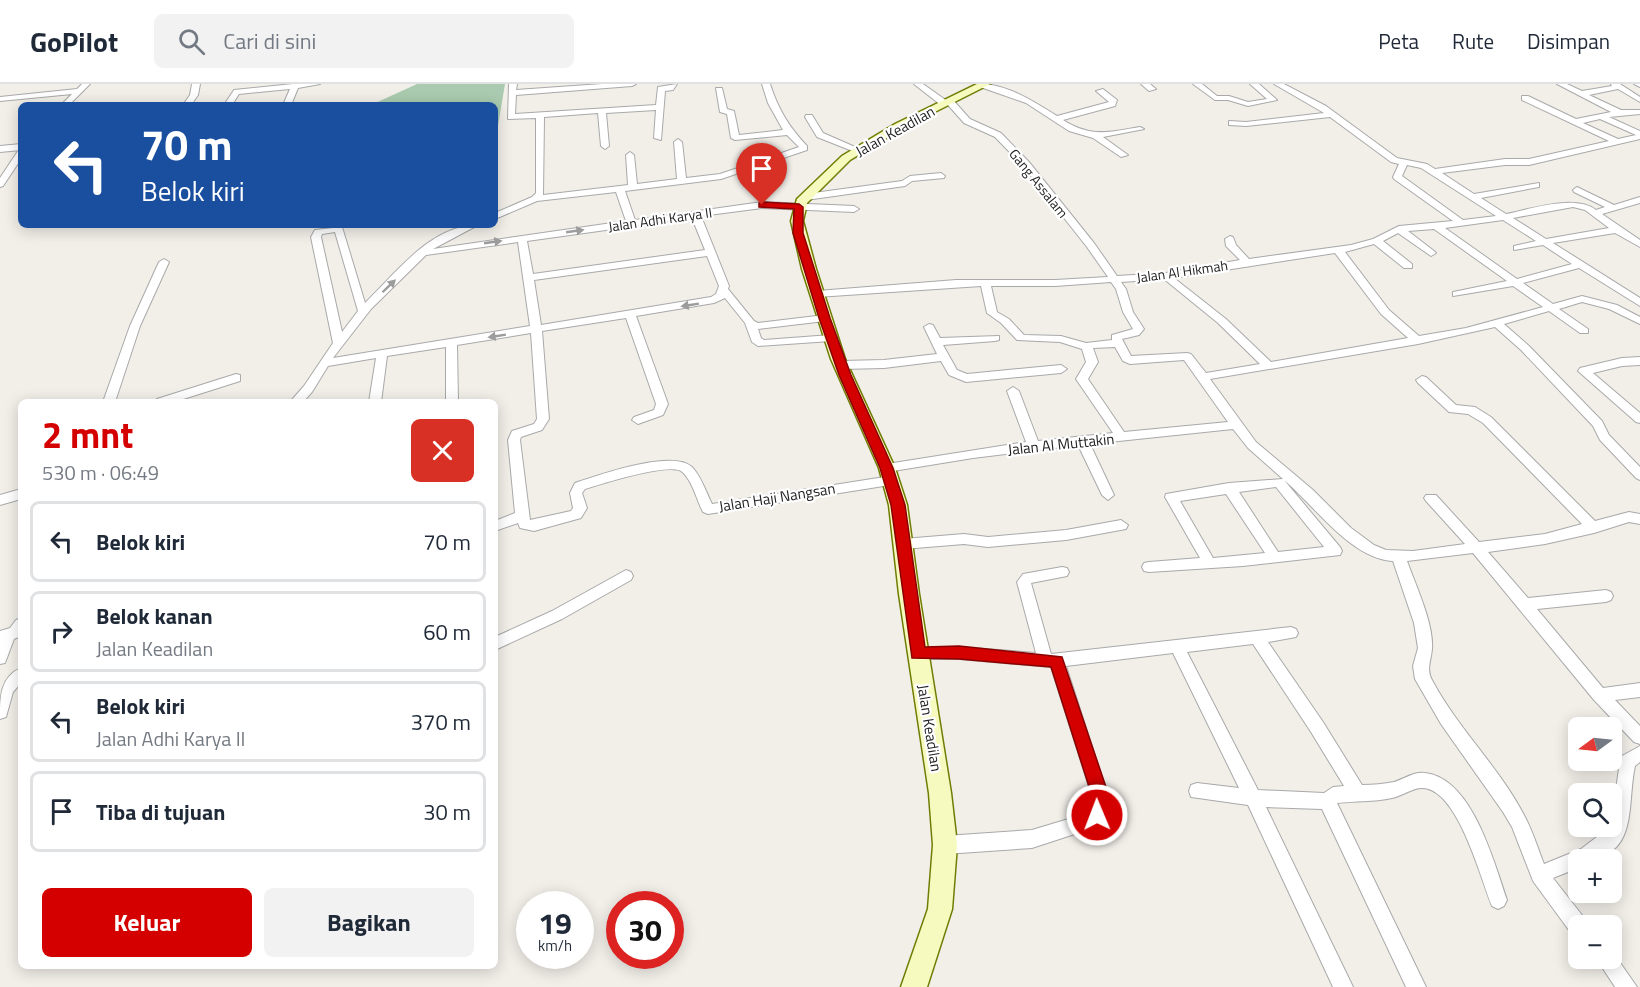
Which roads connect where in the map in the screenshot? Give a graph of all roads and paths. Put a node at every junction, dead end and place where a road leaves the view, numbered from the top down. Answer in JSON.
{"nodes":[{"id":1,"x":86,"y":84,"type":"edge"},
{"id":2,"x":196,"y":84,"type":"edge"},
{"id":3,"x":316,"y":84,"type":"edge"},
{"id":4,"x":632,"y":84,"type":"edge"},
{"id":5,"x":673,"y":84,"type":"edge"},
{"id":6,"x":766,"y":84,"type":"edge"},
{"id":7,"x":918,"y":84,"type":"edge"},
{"id":8,"x":1197,"y":84,"type":"edge"},
{"id":9,"x":1254,"y":84,"type":"edge"},
{"id":10,"x":1278,"y":84,"type":"edge"},
{"id":11,"x":1561,"y":84,"type":"edge"},
{"id":12,"x":984,"y":85,"type":"edge"},
{"id":13,"x":1616,"y":86,"type":"edge"},
{"id":14,"x":295,"y":87,"type":"junction"},
{"id":15,"x":239,"y":88,"type":"edge"},
{"id":16,"x":513,"y":89,"type":"edge"},
{"id":17,"x":719,"y":90,"type":"dead end"},
{"id":18,"x":1100,"y":91,"type":"dead end"},
{"id":19,"x":79,"y":92,"type":"junction"},
{"id":20,"x":1581,"y":94,"type":"junction"},
{"id":21,"x":1525,"y":98,"type":"dead end"},
{"id":22,"x":0,"y":99,"type":"edge"},
{"id":23,"x":1640,"y":100,"type":"edge"},
{"id":24,"x":69,"y":102,"type":"edge"},
{"id":25,"x":189,"y":102,"type":"edge"},
{"id":26,"x":230,"y":102,"type":"edge"},
{"id":27,"x":288,"y":102,"type":"edge"},
{"id":28,"x":947,"y":103,"type":"junction"},
{"id":29,"x":658,"y":107,"type":"junction"},
{"id":30,"x":602,"y":111,"type":"junction"},
{"id":31,"x":1618,"y":112,"type":"junction"},
{"id":32,"x":1640,"y":112,"type":"edge"},
{"id":33,"x":1332,"y":114,"type":"junction"},
{"id":34,"x":540,"y":116,"type":"junction"},
{"id":35,"x":808,"y":117,"type":"dead end"},
{"id":36,"x":1603,"y":117,"type":"junction"},
{"id":37,"x":1056,"y":119,"type":"junction"},
{"id":38,"x":1576,"y":122,"type":"junction"},
{"id":39,"x":1233,"y":123,"type":"dead end"},
{"id":40,"x":1140,"y":129,"type":"dead end"},
{"id":41,"x":789,"y":132,"type":"junction"},
{"id":42,"x":1096,"y":136,"type":"junction"},
{"id":43,"x":1640,"y":136,"type":"edge"},
{"id":44,"x":658,"y":138,"type":"dead end"},
{"id":45,"x":678,"y":142,"type":"dead end"},
{"id":46,"x":1617,"y":142,"type":"junction"},
{"id":47,"x":605,"y":146,"type":"dead end"},
{"id":48,"x":18,"y":147,"type":"edge"},
{"id":49,"x":0,"y":149,"type":"edge"},
{"id":50,"x":858,"y":150,"type":"junction"},
{"id":51,"x":1124,"y":154,"type":"dead end"},
{"id":52,"x":630,"y":155,"type":"dead end"},
{"id":53,"x":18,"y":156,"type":"edge"},
{"id":54,"x":11,"y":164,"type":"junction"},
{"id":55,"x":1404,"y":164,"type":"junction"},
{"id":56,"x":0,"y":167,"type":"edge"},
{"id":57,"x":1434,"y":172,"type":"junction"},
{"id":58,"x":940,"y":176,"type":"dead end"},
{"id":59,"x":682,"y":181,"type":"junction"},
{"id":60,"x":0,"y":184,"type":"edge"},
{"id":61,"x":1536,"y":185,"type":"dead end"},
{"id":62,"x":633,"y":187,"type":"junction"},
{"id":63,"x":620,"y":189,"type":"junction"},
{"id":64,"x":1577,"y":190,"type":"dead end"},
{"id":65,"x":1471,"y":196,"type":"junction"},
{"id":66,"x":536,"y":199,"type":"junction"},
{"id":67,"x":802,"y":202,"type":"junction"},
{"id":68,"x":1638,"y":202,"type":"edge"},
{"id":69,"x":1614,"y":208,"type":"junction"},
{"id":70,"x":854,"y":209,"type":"dead end"},
{"id":71,"x":1595,"y":213,"type":"junction"},
{"id":72,"x":695,"y":214,"type":"junction"},
{"id":73,"x":498,"y":215,"type":"edge"},
{"id":74,"x":1506,"y":217,"type":"junction"},
{"id":75,"x":630,"y":223,"type":"junction"},
{"id":76,"x":1461,"y":223,"type":"junction"},
{"id":77,"x":1436,"y":226,"type":"junction"},
{"id":78,"x":459,"y":228,"type":"edge"},
{"id":79,"x":1399,"y":229,"type":"junction"},
{"id":80,"x":1617,"y":230,"type":"junction"},
{"id":81,"x":522,"y":238,"type":"junction"},
{"id":82,"x":440,"y":239,"type":"junction"},
{"id":83,"x":1230,"y":239,"type":"dead end"},
{"id":84,"x":1376,"y":241,"type":"junction"},
{"id":85,"x":1545,"y":242,"type":"junction"},
{"id":86,"x":1640,"y":244,"type":"edge"},
{"id":87,"x":461,"y":247,"type":"junction"},
{"id":88,"x":1517,"y":248,"type":"dead end"},
{"id":89,"x":1338,"y":250,"type":"junction"},
{"id":90,"x":711,"y":252,"type":"junction"},
{"id":91,"x":422,"y":253,"type":"junction"},
{"id":92,"x":1431,"y":253,"type":"dead end"},
{"id":93,"x":164,"y":262,"type":"dead end"},
{"id":94,"x":1247,"y":262,"type":"junction"},
{"id":95,"x":1580,"y":265,"type":"junction"},
{"id":96,"x":1408,"y":266,"type":"dead end"},
{"id":97,"x":1166,"y":276,"type":"junction"},
{"id":98,"x":527,"y":278,"type":"junction"},
{"id":99,"x":1114,"y":279,"type":"junction"},
{"id":100,"x":984,"y":282,"type":"junction"},
{"id":101,"x":1516,"y":282,"type":"junction"},
{"id":102,"x":723,"y":290,"type":"junction"},
{"id":103,"x":817,"y":294,"type":"junction"},
{"id":104,"x":1457,"y":294,"type":"dead end"},
{"id":105,"x":1640,"y":303,"type":"edge"},
{"id":106,"x":1551,"y":307,"type":"junction"},
{"id":107,"x":363,"y":311,"type":"junction"},
{"id":108,"x":630,"y":315,"type":"junction"},
{"id":109,"x":825,"y":318,"type":"junction"},
{"id":110,"x":1640,"y":321,"type":"edge"},
{"id":111,"x":750,"y":323,"type":"junction"},
{"id":112,"x":1498,"y":324,"type":"junction"},
{"id":113,"x":929,"y":327,"type":"dead end"},
{"id":114,"x":536,"y":329,"type":"junction"},
{"id":115,"x":1584,"y":331,"type":"dead end"},
{"id":116,"x":831,"y":338,"type":"junction"},
{"id":117,"x":995,"y":338,"type":"dead end"},
{"id":118,"x":1418,"y":341,"type":"junction"},
{"id":119,"x":451,"y":342,"type":"junction"},
{"id":120,"x":936,"y":342,"type":"junction"},
{"id":121,"x":339,"y":343,"type":"junction"},
{"id":122,"x":1119,"y":343,"type":"junction"},
{"id":123,"x":1088,"y":347,"type":"junction"},
{"id":124,"x":382,"y":353,"type":"junction"},
{"id":125,"x":945,"y":357,"type":"junction"},
{"id":126,"x":1640,"y":359,"type":"edge"},
{"id":127,"x":325,"y":363,"type":"junction"},
{"id":128,"x":1269,"y":366,"type":"junction"},
{"id":129,"x":1061,"y":369,"type":"dead end"},
{"id":130,"x":843,"y":370,"type":"junction"},
{"id":131,"x":1203,"y":376,"type":"junction"},
{"id":132,"x":236,"y":378,"type":"dead end"},
{"id":133,"x":1422,"y":380,"type":"dead end"},
{"id":134,"x":1013,"y":391,"type":"dead end"},
{"id":135,"x":110,"y":399,"type":"edge"},
{"id":136,"x":170,"y":399,"type":"edge"},
{"id":137,"x":299,"y":399,"type":"edge"},
{"id":138,"x":375,"y":399,"type":"edge"},
{"id":139,"x":452,"y":399,"type":"edge"},
{"id":140,"x":1640,"y":419,"type":"edge"},
{"id":141,"x":638,"y":420,"type":"dead end"},
{"id":142,"x":1236,"y":425,"type":"junction"},
{"id":143,"x":1122,"y":438,"type":"junction"},
{"id":144,"x":1082,"y":441,"type":"junction"},
{"id":145,"x":1034,"y":446,"type":"junction"},
{"id":146,"x":889,"y":474,"type":"junction"},
{"id":147,"x":1640,"y":475,"type":"edge"},
{"id":148,"x":1285,"y":480,"type":"junction"},
{"id":149,"x":1229,"y":488,"type":"junction"},
{"id":150,"x":18,"y":495,"type":"edge"},
{"id":151,"x":1108,"y":495,"type":"dead end"},
{"id":152,"x":1431,"y":498,"type":"dead end"},
{"id":153,"x":0,"y":500,"type":"edge"},
{"id":154,"x":522,"y":516,"type":"junction"},
{"id":155,"x":1640,"y":519,"type":"edge"},
{"id":156,"x":498,"y":525,"type":"edge"},
{"id":157,"x":1121,"y":525,"type":"dead end"},
{"id":158,"x":1594,"y":528,"type":"junction"},
{"id":159,"x":903,"y":544,"type":"junction"},
{"id":160,"x":1475,"y":548,"type":"junction"},
{"id":161,"x":1399,"y":557,"type":"junction"},
{"id":162,"x":1275,"y":558,"type":"junction"},
{"id":163,"x":1210,"y":564,"type":"junction"},
{"id":164,"x":1149,"y":567,"type":"dead end"},
{"id":165,"x":1062,"y":572,"type":"dead end"},
{"id":166,"x":626,"y":576,"type":"dead end"},
{"id":167,"x":1606,"y":596,"type":"dead end"},
{"id":168,"x":1526,"y":604,"type":"junction"},
{"id":169,"x":18,"y":628,"type":"edge"},
{"id":170,"x":1291,"y":633,"type":"dead end"},
{"id":171,"x":4,"y":636,"type":"edge"},
{"id":172,"x":1257,"y":638,"type":"junction"},
{"id":173,"x":498,"y":644,"type":"edge"},
{"id":174,"x":1178,"y":648,"type":"junction"},
{"id":175,"x":918,"y":653,"type":"junction"},
{"id":176,"x":0,"y":658,"type":"edge"},
{"id":177,"x":1051,"y":661,"type":"junction"},
{"id":178,"x":18,"y":677,"type":"edge"},
{"id":179,"x":1640,"y":690,"type":"edge"},
{"id":180,"x":1600,"y":695,"type":"junction"},
{"id":181,"x":0,"y":712,"type":"edge"},
{"id":182,"x":1640,"y":737,"type":"edge"},
{"id":183,"x":1640,"y":753,"type":"edge"},
{"id":184,"x":1197,"y":791,"type":"dead end"},
{"id":185,"x":1357,"y":793,"type":"junction"},
{"id":186,"x":1253,"y":798,"type":"junction"},
{"id":187,"x":1327,"y":801,"type":"junction"},
{"id":188,"x":945,"y":845,"type":"junction"},
{"id":189,"x":1539,"y":875,"type":"junction"},
{"id":190,"x":1498,"y":900,"type":"dead end"},
{"id":191,"x":1570,"y":915,"type":"edge"},
{"id":192,"x":1614,"y":969,"type":"edge"},
{"id":193,"x":914,"y":987,"type":"edge"},
{"id":194,"x":1343,"y":987,"type":"edge"},
{"id":195,"x":1416,"y":987,"type":"edge"},
{"id":196,"x":1628,"y":987,"type":"edge"}],
"edges":[{"from":1,"to":19,"type":"street"},
{"from":2,"to":25,"type":"street"},
{"from":3,"to":14,"type":"street"},
{"from":4,"to":16,"type":"street"},
{"from":5,"to":29,"type":"street"},
{"from":6,"to":41,"type":"street"},
{"from":7,"to":28,"type":"street","name":"Gang Assalam"},
{"from":8,"to":9,"type":"street"},
{"from":10,"to":33,"type":"street"},
{"from":11,"to":20,"type":"street"},
{"from":12,"to":28,"type":"main road","name":"Jalan Keadilan"},
{"from":12,"to":37,"type":"street"},
{"from":13,"to":20,"type":"street"},
{"from":13,"to":23,"type":"street"},
{"from":14,"to":15,"type":"street"},
{"from":14,"to":27,"type":"street"},
{"from":15,"to":26,"type":"street"},
{"from":16,"to":34,"type":"street"},
{"from":17,"to":41,"type":"street"},
{"from":18,"to":37,"type":"street"},
{"from":19,"to":22,"type":"street"},
{"from":19,"to":24,"type":"street"},
{"from":20,"to":31,"type":"street"},
{"from":21,"to":38,"type":"street"},
{"from":28,"to":50,"type":"main road","name":"Jalan Keadilan"},
{"from":28,"to":99,"type":"street","name":"Gang Assalam"},
{"from":29,"to":30,"type":"street"},
{"from":29,"to":44,"type":"street"},
{"from":30,"to":34,"type":"street"},
{"from":30,"to":47,"type":"street"},
{"from":31,"to":32,"type":"street"},
{"from":31,"to":36,"type":"street"},
{"from":33,"to":39,"type":"street"},
{"from":33,"to":55,"type":"street"},
{"from":34,"to":66,"type":"street"},
{"from":35,"to":50,"type":"street"},
{"from":36,"to":38,"type":"street"},
{"from":36,"to":43,"type":"street"},
{"from":37,"to":42,"type":"street"},
{"from":38,"to":46,"type":"street"},
{"from":40,"to":42,"type":"street"},
{"from":41,"to":59,"type":"street"},
{"from":42,"to":51,"type":"street"},
{"from":43,"to":46,"type":"street"},
{"from":45,"to":59,"type":"street"},
{"from":46,"to":57,"type":"street"},
{"from":48,"to":49,"type":"street"},
{"from":50,"to":67,"type":"main road","name":"Jalan Keadilan"},
{"from":52,"to":62,"type":"street"},
{"from":53,"to":54,"type":"street"},
{"from":54,"to":56,"type":"street"},
{"from":54,"to":60,"type":"street"},
{"from":55,"to":57,"type":"street"},
{"from":55,"to":76,"type":"street"},
{"from":57,"to":65,"type":"street"},
{"from":58,"to":67,"type":"street"},
{"from":59,"to":62,"type":"street"},
{"from":61,"to":65,"type":"street"},
{"from":62,"to":63,"type":"street"},
{"from":63,"to":66,"type":"street"},
{"from":63,"to":75,"type":"street"},
{"from":64,"to":69,"type":"street"},
{"from":65,"to":74,"type":"street"},
{"from":66,"to":73,"type":"street"},
{"from":67,"to":70,"type":"street"},
{"from":67,"to":72,"type":"street","name":"Jalan Adhi Karya II"},
{"from":67,"to":103,"type":"main road","name":"Jalan Keadilan"},
{"from":68,"to":69,"type":"street"},
{"from":69,"to":71,"type":"street"},
{"from":71,"to":74,"type":"street","name":"Jalan Al Hikmah"},
{"from":71,"to":80,"type":"street"},
{"from":72,"to":75,"type":"street","name":"Jalan Adhi Karya II"},
{"from":72,"to":90,"type":"street"},
{"from":74,"to":76,"type":"street","name":"Jalan Al Hikmah"},
{"from":74,"to":85,"type":"street"},
{"from":81,"to":75,"type":"street","name":"Jalan Adhi Karya II","one_way":true},
{"from":76,"to":77,"type":"street","name":"Jalan Al Hikmah"},
{"from":77,"to":79,"type":"street","name":"Jalan Al Hikmah"},
{"from":77,"to":101,"type":"street"},
{"from":78,"to":82,"type":"street"},
{"from":79,"to":84,"type":"street","name":"Jalan Al Hikmah"},
{"from":79,"to":92,"type":"street"},
{"from":80,"to":85,"type":"street"},
{"from":80,"to":86,"type":"street"},
{"from":87,"to":81,"type":"street","name":"Jalan Adhi Karya II","one_way":true},
{"from":81,"to":98,"type":"street"},
{"from":82,"to":87,"type":"street"},
{"from":82,"to":91,"type":"street"},
{"from":83,"to":94,"type":"street"},
{"from":84,"to":89,"type":"street","name":"Jalan Al Hikmah"},
{"from":84,"to":96,"type":"street"},
{"from":85,"to":88,"type":"street"},
{"from":85,"to":95,"type":"street"},
{"from":87,"to":91,"type":"street","name":"Jalan Adhi Karya II"},
{"from":89,"to":94,"type":"street","name":"Jalan Al Hikmah"},
{"from":89,"to":118,"type":"street"},
{"from":90,"to":98,"type":"street"},
{"from":90,"to":102,"type":"street"},
{"from":107,"to":91,"type":"street","one_way":true},
{"from":93,"to":135,"type":"street"},
{"from":94,"to":97,"type":"street","name":"Jalan Al Hikmah"},
{"from":95,"to":101,"type":"street"},
{"from":95,"to":105,"type":"street"},
{"from":97,"to":99,"type":"street","name":"Jalan Al Hikmah"},
{"from":97,"to":128,"type":"street"},
{"from":98,"to":114,"type":"street"},
{"from":99,"to":100,"type":"street","name":"Jalan Al Hikmah"},
{"from":99,"to":122,"type":"street","name":"Gang Assalam"},
{"from":100,"to":103,"type":"street","name":"Jalan Al Hikmah"},
{"from":100,"to":123,"type":"street"},
{"from":101,"to":104,"type":"street"},
{"from":101,"to":106,"type":"street"},
{"from":102,"to":108,"type":"street","one_way":true},
{"from":102,"to":111,"type":"street"},
{"from":103,"to":109,"type":"main road","name":"Jalan Keadilan"},
{"from":106,"to":110,"type":"street"},
{"from":106,"to":112,"type":"street"},
{"from":106,"to":115,"type":"street"},
{"from":107,"to":121,"type":"street"},
{"from":107,"to":121,"type":"street"},
{"from":108,"to":114,"type":"street"},
{"from":108,"to":141,"type":"street"},
{"from":109,"to":111,"type":"street"},
{"from":109,"to":116,"type":"main road","name":"Jalan Keadilan"},
{"from":111,"to":116,"type":"street"},
{"from":112,"to":118,"type":"street"},
{"from":112,"to":147,"type":"street"},
{"from":113,"to":120,"type":"street"},
{"from":114,"to":119,"type":"street","one_way":true},
{"from":114,"to":154,"type":"street"},
{"from":116,"to":130,"type":"main road","name":"Jalan Keadilan"},
{"from":117,"to":120,"type":"street"},
{"from":118,"to":128,"type":"street"},
{"from":119,"to":124,"type":"street"},
{"from":119,"to":139,"type":"street"},
{"from":120,"to":125,"type":"street"},
{"from":121,"to":127,"type":"street"},
{"from":122,"to":123,"type":"street"},
{"from":122,"to":131,"type":"street"},
{"from":123,"to":143,"type":"street"},
{"from":124,"to":127,"type":"street"},
{"from":124,"to":138,"type":"street"},
{"from":125,"to":129,"type":"street"},
{"from":125,"to":130,"type":"street"},
{"from":126,"to":140,"type":"street"},
{"from":127,"to":137,"type":"street"},
{"from":128,"to":131,"type":"street"},
{"from":130,"to":146,"type":"main road","name":"Jalan Keadilan"},
{"from":131,"to":142,"type":"street"},
{"from":132,"to":136,"type":"street"},
{"from":133,"to":158,"type":"street"},
{"from":134,"to":145,"type":"street"},
{"from":142,"to":143,"type":"street","name":"Jalan Al Muttakin"},
{"from":142,"to":148,"type":"street"},
{"from":143,"to":144,"type":"street","name":"Jalan Al Muttakin"},
{"from":144,"to":145,"type":"street","name":"Jalan Al Muttakin"},
{"from":144,"to":151,"type":"street"},
{"from":145,"to":146,"type":"street","name":"Jalan Al Muttakin"},
{"from":146,"to":154,"type":"street","name":"Jalan Haji Nangsan"},
{"from":146,"to":159,"type":"main road","name":"Jalan Keadilan"},
{"from":148,"to":149,"type":"street"},
{"from":148,"to":161,"type":"street"},
{"from":148,"to":162,"type":"street"},
{"from":149,"to":162,"type":"street"},
{"from":149,"to":163,"type":"street"},
{"from":150,"to":153,"type":"street"},
{"from":152,"to":160,"type":"street"},
{"from":154,"to":156,"type":"street"},
{"from":155,"to":158,"type":"street"},
{"from":157,"to":159,"type":"street"},
{"from":158,"to":160,"type":"street"},
{"from":159,"to":175,"type":"main road","name":"Jalan Keadilan"},
{"from":160,"to":161,"type":"street"},
{"from":160,"to":168,"type":"street"},
{"from":161,"to":189,"type":"street"},
{"from":162,"to":163,"type":"street"},
{"from":163,"to":164,"type":"street"},
{"from":165,"to":177,"type":"street"},
{"from":166,"to":173,"type":"street"},
{"from":167,"to":168,"type":"street"},
{"from":168,"to":180,"type":"street"},
{"from":169,"to":171,"type":"street"},
{"from":170,"to":172,"type":"street"},
{"from":171,"to":176,"type":"street"},
{"from":172,"to":174,"type":"street"},
{"from":172,"to":185,"type":"street"},
{"from":174,"to":177,"type":"street"},
{"from":174,"to":186,"type":"street"},
{"from":175,"to":177,"type":"street"},
{"from":175,"to":188,"type":"main road","name":"Jalan Keadilan"},
{"from":177,"to":188,"type":"street"},
{"from":178,"to":181,"type":"street"},
{"from":179,"to":180,"type":"street"},
{"from":180,"to":182,"type":"street"},
{"from":183,"to":189,"type":"street"},
{"from":184,"to":186,"type":"street"},
{"from":185,"to":187,"type":"street"},
{"from":185,"to":190,"type":"street"},
{"from":186,"to":187,"type":"street"},
{"from":186,"to":194,"type":"street"},
{"from":187,"to":195,"type":"street"},
{"from":188,"to":193,"type":"main road","name":"Jalan Keadilan"},
{"from":189,"to":191,"type":"street"},
{"from":192,"to":196,"type":"street"}]}
